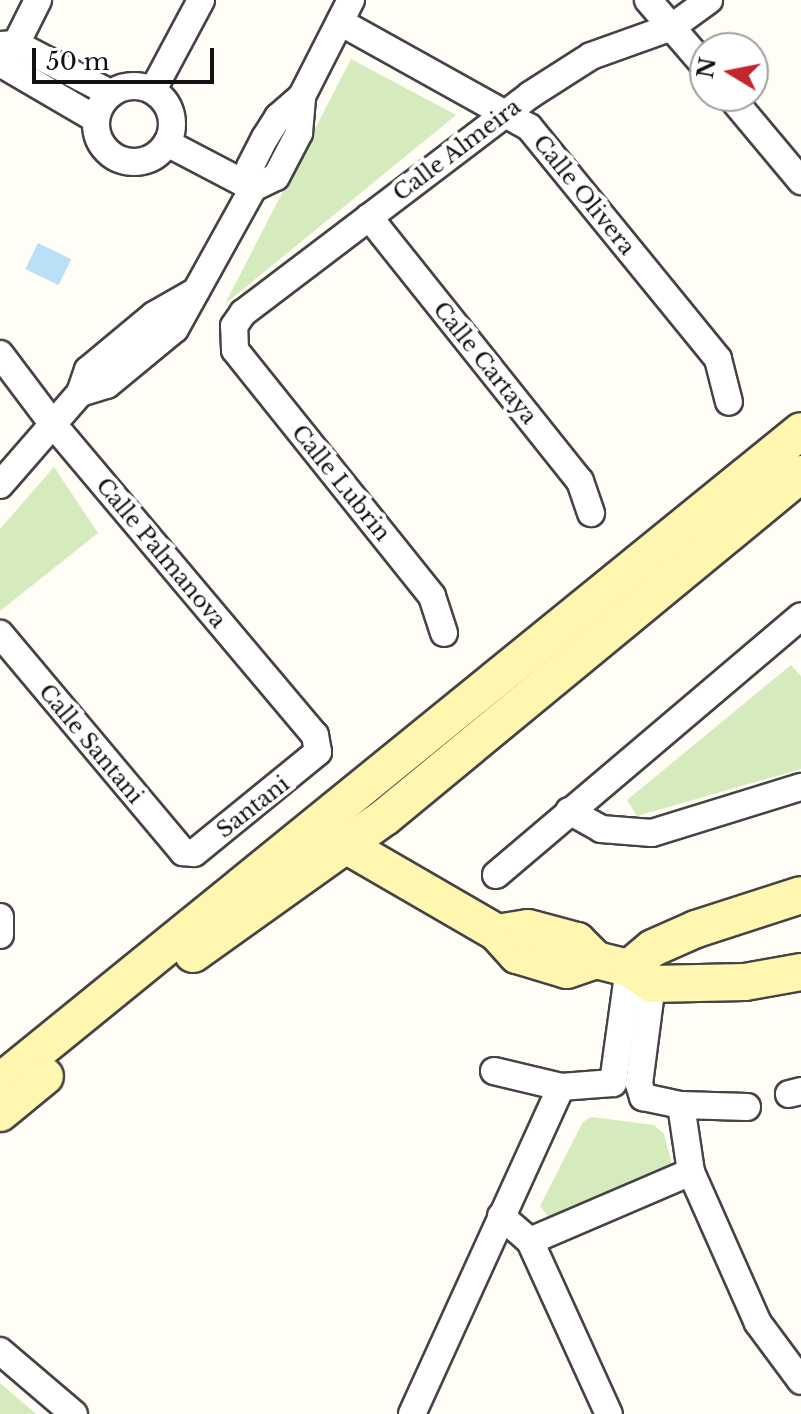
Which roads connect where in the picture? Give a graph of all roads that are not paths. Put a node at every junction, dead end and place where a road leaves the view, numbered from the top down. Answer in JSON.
{"nodes":[{"id":1,"x":38,"y":0,"type":"edge"},
{"id":2,"x":201,"y":0,"type":"edge"},
{"id":3,"x":648,"y":0,"type":"edge"},
{"id":4,"x":709,"y":0,"type":"edge"},
{"id":5,"x":345,"y":11,"type":"edge"},
{"id":6,"x":672,"y":27,"type":"junction"},
{"id":7,"x":689,"y":47,"type":"edge"},
{"id":8,"x":5,"y":55,"type":"edge"},
{"id":9,"x":153,"y":90,"type":"junction"},
{"id":10,"x":110,"y":93,"type":"junction"},
{"id":11,"x":743,"y":112,"type":"edge"},
{"id":12,"x":505,"y":114,"type":"junction"},
{"id":13,"x":96,"y":119,"type":"junction"},
{"id":14,"x":167,"y":143,"type":"junction"},
{"id":15,"x":801,"y":181,"type":"edge"},
{"id":16,"x":253,"y":188,"type":"junction"},
{"id":17,"x":369,"y":217,"type":"junction"},
{"id":18,"x":232,"y":337,"type":"joint"},
{"id":19,"x":0,"y":354,"type":"edge"},
{"id":20,"x":729,"y":402,"type":"dead end"},
{"id":21,"x":52,"y":423,"type":"junction"},
{"id":22,"x":801,"y":431,"type":"edge"},
{"id":23,"x":801,"y":474,"type":"edge"},
{"id":24,"x":0,"y":485,"type":"edge"},
{"id":25,"x":591,"y":513,"type":"dead end"},
{"id":26,"x":796,"y":630,"type":"edge"},
{"id":27,"x":444,"y":633,"type":"dead end"},
{"id":28,"x":0,"y":634,"type":"edge"},
{"id":29,"x":318,"y":752,"type":"joint"},
{"id":30,"x":801,"y":787,"type":"edge"},
{"id":31,"x":569,"y":811,"type":"junction"},
{"id":32,"x":312,"y":825,"type":"junction"},
{"id":33,"x":346,"y":846,"type":"junction"},
{"id":34,"x":183,"y":852,"type":"joint"},
{"id":35,"x":496,"y":875,"type":"dead end"},
{"id":36,"x":801,"y":895,"type":"edge"},
{"id":37,"x":0,"y":917,"type":"edge"},
{"id":38,"x":0,"y":935,"type":"edge"},
{"id":39,"x":626,"y":971,"type":"junction"},
{"id":40,"x":801,"y":972,"type":"edge"},
{"id":41,"x":494,"y":1071,"type":"dead end"},
{"id":42,"x":0,"y":1082,"type":"edge"},
{"id":43,"x":561,"y":1087,"type":"junction"},
{"id":44,"x":681,"y":1105,"type":"junction"},
{"id":45,"x":747,"y":1107,"type":"dead end"},
{"id":46,"x":0,"y":1113,"type":"edge"},
{"id":47,"x":691,"y":1172,"type":"junction"},
{"id":48,"x":501,"y":1216,"type":"junction"},
{"id":49,"x":530,"y":1241,"type":"junction"},
{"id":50,"x":0,"y":1351,"type":"edge"},
{"id":51,"x":801,"y":1381,"type":"edge"},
{"id":52,"x":74,"y":1414,"type":"edge"},
{"id":53,"x":412,"y":1414,"type":"edge"},
{"id":54,"x":609,"y":1414,"type":"edge"}],
"edges":[{"from":1,"to":8,"type":"street"},
{"from":2,"to":9,"type":"street"},
{"from":3,"to":6,"type":"street"},
{"from":4,"to":6,"type":"street","name":"Calle Almeira"},
{"from":5,"to":12,"type":"street","name":"Calle Olivera"},
{"from":5,"to":16,"type":"street"},
{"from":6,"to":7,"type":"street"},
{"from":6,"to":12,"type":"street","name":"Calle Almeira"},
{"from":8,"to":10,"type":"street"},
{"from":8,"to":13,"type":"street"},
{"from":9,"to":10,"type":"street"},
{"from":9,"to":14,"type":"street"},
{"from":10,"to":13,"type":"street"},
{"from":11,"to":15,"type":"street"},
{"from":12,"to":17,"type":"street","name":"Calle Almeira"},
{"from":12,"to":20,"type":"street","name":"Calle Olivera"},
{"from":13,"to":14,"type":"street"},
{"from":14,"to":16,"type":"street"},
{"from":16,"to":21,"type":"street"},
{"from":17,"to":18,"type":"street","name":"Calle Almeira"},
{"from":17,"to":25,"type":"street","name":"Calle Cartaya"},
{"from":18,"to":27,"type":"street","name":"Calle Lubrin"},
{"from":19,"to":21,"type":"street","name":"Calle Palmanova"},
{"from":21,"to":24,"type":"street"},
{"from":21,"to":29,"type":"street","name":"Calle Palmanova"},
{"from":22,"to":32,"type":"street"},
{"from":23,"to":33,"type":"street"},
{"from":26,"to":31,"type":"street"},
{"from":28,"to":34,"type":"street","name":"Calle Santani"},
{"from":29,"to":34,"type":"street","name":"Santani"},
{"from":30,"to":31,"type":"street"},
{"from":31,"to":35,"type":"street"},
{"from":32,"to":33,"type":"street"},
{"from":32,"to":42,"type":"street"},
{"from":33,"to":39,"type":"street"},
{"from":33,"to":46,"type":"street"},
{"from":36,"to":39,"type":"street"},
{"from":37,"to":38,"type":"street"},
{"from":39,"to":40,"type":"street"},
{"from":39,"to":43,"type":"street"},
{"from":39,"to":44,"type":"street"},
{"from":41,"to":43,"type":"street"},
{"from":43,"to":48,"type":"street"},
{"from":44,"to":45,"type":"street"},
{"from":44,"to":47,"type":"street"},
{"from":47,"to":49,"type":"street"},
{"from":47,"to":51,"type":"street"},
{"from":48,"to":49,"type":"street"},
{"from":48,"to":53,"type":"street"},
{"from":49,"to":54,"type":"street"},
{"from":50,"to":52,"type":"street"}]}
